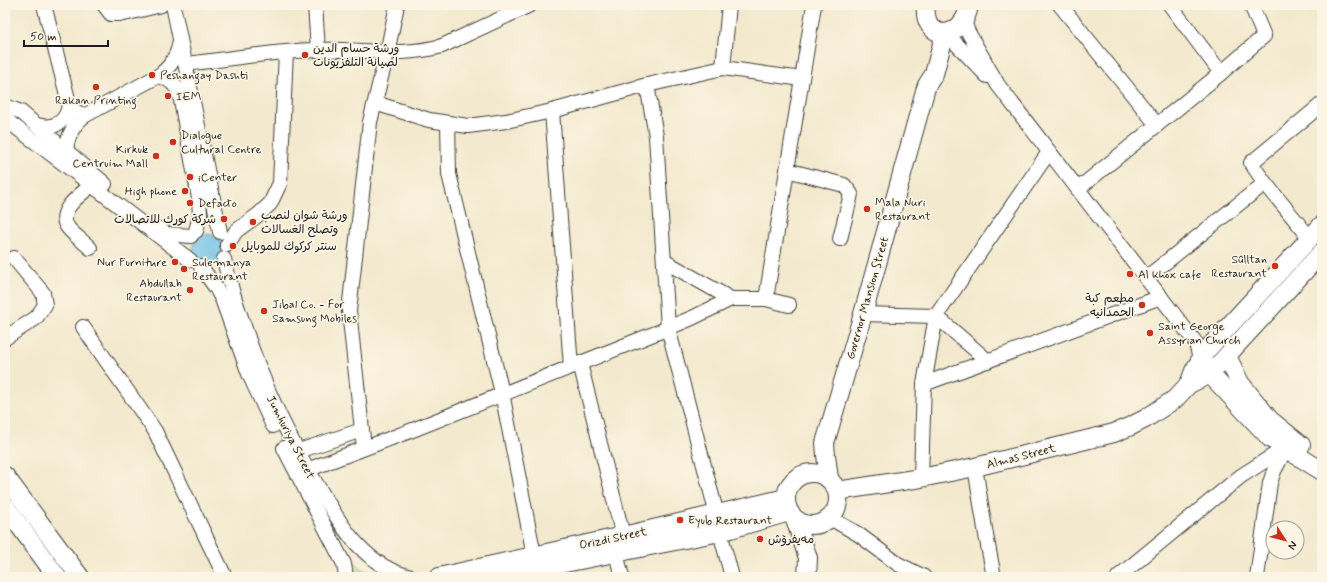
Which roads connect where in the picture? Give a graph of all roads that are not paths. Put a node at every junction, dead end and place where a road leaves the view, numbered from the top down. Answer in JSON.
{"nodes":[{"id":1,"x":44,"y":5,"type":"edge"},
{"id":2,"x":104,"y":5,"type":"edge"},
{"id":3,"x":161,"y":5,"type":"edge"},
{"id":4,"x":173,"y":5,"type":"edge"},
{"id":5,"x":315,"y":5,"type":"edge"},
{"id":6,"x":397,"y":5,"type":"edge"},
{"id":7,"x":530,"y":5,"type":"edge"},
{"id":8,"x":728,"y":5,"type":"edge"},
{"id":9,"x":814,"y":5,"type":"edge"},
{"id":10,"x":926,"y":5,"type":"edge"},
{"id":11,"x":1060,"y":5,"type":"edge"},
{"id":12,"x":1170,"y":5,"type":"edge"},
{"id":13,"x":1251,"y":5,"type":"edge"},
{"id":14,"x":970,"y":10,"type":"edge"},
{"id":15,"x":941,"y":31,"type":"junction"},
{"id":16,"x":180,"y":33,"type":"junction"},
{"id":17,"x":318,"y":50,"type":"junction"},
{"id":18,"x":286,"y":52,"type":"junction"},
{"id":19,"x":387,"y":53,"type":"junction"},
{"id":20,"x":186,"y":64,"type":"junction"},
{"id":21,"x":723,"y":68,"type":"junction"},
{"id":22,"x":1221,"y":73,"type":"junction"},
{"id":23,"x":158,"y":76,"type":"junction"},
{"id":24,"x":802,"y":78,"type":"junction"},
{"id":25,"x":647,"y":85,"type":"junction"},
{"id":26,"x":998,"y":85,"type":"junction"},
{"id":27,"x":69,"y":103,"type":"junction"},
{"id":28,"x":374,"y":103,"type":"junction"},
{"id":29,"x":1322,"y":104,"type":"edge"},
{"id":30,"x":5,"y":106,"type":"edge"},
{"id":31,"x":552,"y":112,"type":"junction"},
{"id":32,"x":84,"y":116,"type":"junction"},
{"id":33,"x":5,"y":119,"type":"edge"},
{"id":34,"x":448,"y":123,"type":"junction"},
{"id":35,"x":37,"y":125,"type":"junction"},
{"id":36,"x":1157,"y":125,"type":"junction"},
{"id":37,"x":66,"y":150,"type":"junction"},
{"id":38,"x":1050,"y":152,"type":"junction"},
{"id":39,"x":787,"y":170,"type":"junction"},
{"id":40,"x":1265,"y":183,"type":"junction"},
{"id":41,"x":92,"y":184,"type":"junction"},
{"id":42,"x":1078,"y":189,"type":"junction"},
{"id":43,"x":1322,"y":225,"type":"edge"},
{"id":44,"x":220,"y":232,"type":"junction"},
{"id":45,"x":193,"y":233,"type":"junction"},
{"id":46,"x":1310,"y":238,"type":"junction"},
{"id":47,"x":840,"y":239,"type":"dead end"},
{"id":48,"x":227,"y":245,"type":"junction"},
{"id":49,"x":90,"y":248,"type":"dead end"},
{"id":50,"x":1322,"y":252,"type":"edge"},
{"id":51,"x":14,"y":258,"type":"dead end"},
{"id":52,"x":224,"y":260,"type":"junction"},
{"id":53,"x":664,"y":261,"type":"junction"},
{"id":54,"x":196,"y":263,"type":"junction"},
{"id":55,"x":1146,"y":278,"type":"junction"},
{"id":56,"x":1161,"y":297,"type":"junction"},
{"id":57,"x":731,"y":299,"type":"junction"},
{"id":58,"x":766,"y":299,"type":"junction"},
{"id":59,"x":789,"y":305,"type":"dead end"},
{"id":60,"x":863,"y":314,"type":"junction"},
{"id":61,"x":936,"y":316,"type":"junction"},
{"id":62,"x":84,"y":327,"type":"dead end"},
{"id":63,"x":668,"y":328,"type":"junction"},
{"id":64,"x":5,"y":338,"type":"edge"},
{"id":65,"x":1227,"y":356,"type":"junction"},
{"id":66,"x":988,"y":361,"type":"junction"},
{"id":67,"x":576,"y":365,"type":"junction"},
{"id":68,"x":1205,"y":367,"type":"junction"},
{"id":69,"x":924,"y":384,"type":"junction"},
{"id":70,"x":502,"y":393,"type":"junction"},
{"id":71,"x":362,"y":430,"type":"junction"},
{"id":72,"x":825,"y":443,"type":"junction"},
{"id":73,"x":1288,"y":443,"type":"junction"},
{"id":74,"x":364,"y":448,"type":"junction"},
{"id":75,"x":296,"y":452,"type":"junction"},
{"id":76,"x":1322,"y":458,"type":"edge"},
{"id":77,"x":975,"y":467,"type":"junction"},
{"id":78,"x":307,"y":470,"type":"junction"},
{"id":79,"x":1322,"y":471,"type":"edge"},
{"id":80,"x":802,"y":475,"type":"junction"},
{"id":81,"x":5,"y":476,"type":"edge"},
{"id":82,"x":921,"y":478,"type":"junction"},
{"id":83,"x":833,"y":485,"type":"junction"},
{"id":84,"x":5,"y":506,"type":"edge"},
{"id":85,"x":790,"y":510,"type":"junction"},
{"id":86,"x":826,"y":521,"type":"junction"},
{"id":87,"x":719,"y":523,"type":"junction"},
{"id":88,"x":623,"y":536,"type":"junction"},
{"id":89,"x":616,"y":553,"type":"junction"},
{"id":90,"x":534,"y":555,"type":"junction"},
{"id":91,"x":808,"y":558,"type":"junction"},
{"id":92,"x":920,"y":576,"type":"edge"},
{"id":93,"x":57,"y":577,"type":"edge"},
{"id":94,"x":80,"y":577,"type":"edge"},
{"id":95,"x":225,"y":577,"type":"edge"},
{"id":96,"x":346,"y":577,"type":"edge"},
{"id":97,"x":412,"y":577,"type":"edge"},
{"id":98,"x":439,"y":577,"type":"edge"},
{"id":99,"x":494,"y":577,"type":"edge"},
{"id":100,"x":622,"y":577,"type":"edge"},
{"id":101,"x":732,"y":577,"type":"edge"},
{"id":102,"x":807,"y":577,"type":"edge"},
{"id":103,"x":994,"y":577,"type":"edge"},
{"id":104,"x":1118,"y":577,"type":"edge"},
{"id":105,"x":1257,"y":577,"type":"edge"}],
"edges":[{"from":1,"to":27,"type":"street"},
{"from":2,"to":3,"type":"street"},
{"from":4,"to":16,"type":"street"},
{"from":5,"to":17,"type":"street"},
{"from":6,"to":19,"type":"street"},
{"from":7,"to":19,"type":"street"},
{"from":8,"to":21,"type":"street"},
{"from":9,"to":24,"type":"street"},
{"from":10,"to":15,"type":"main road","name":"Governor Mansion Street"},
{"from":11,"to":36,"type":"street"},
{"from":12,"to":22,"type":"street"},
{"from":13,"to":22,"type":"street"},
{"from":14,"to":15,"type":"main road"},
{"from":14,"to":26,"type":"street"},
{"from":15,"to":26,"type":"street"},
{"from":15,"to":60,"type":"main road","name":"Governor Mansion Street"},
{"from":16,"to":20,"type":"street"},
{"from":16,"to":23,"type":"street"},
{"from":17,"to":18,"type":"street"},
{"from":17,"to":19,"type":"street"},
{"from":18,"to":20,"type":"street"},
{"from":18,"to":48,"type":"street"},
{"from":19,"to":28,"type":"street"},
{"from":20,"to":44,"type":"street"},
{"from":21,"to":24,"type":"street"},
{"from":21,"to":25,"type":"street"},
{"from":22,"to":36,"type":"street"},
{"from":23,"to":32,"type":"street"},
{"from":23,"to":45,"type":"street"},
{"from":24,"to":39,"type":"street"},
{"from":25,"to":31,"type":"street"},
{"from":25,"to":53,"type":"street"},
{"from":26,"to":38,"type":"street"},
{"from":27,"to":32,"type":"street"},
{"from":27,"to":35,"type":"street"},
{"from":28,"to":34,"type":"street"},
{"from":28,"to":71,"type":"street"},
{"from":29,"to":40,"type":"street"},
{"from":30,"to":35,"type":"street"},
{"from":31,"to":34,"type":"street"},
{"from":31,"to":67,"type":"street"},
{"from":32,"to":37,"type":"street"},
{"from":33,"to":41,"type":"street","name":"Jumhuriya Street"},
{"from":34,"to":70,"type":"street"},
{"from":35,"to":37,"type":"street"},
{"from":36,"to":42,"type":"street"},
{"from":37,"to":45,"type":"street"},
{"from":38,"to":42,"type":"street"},
{"from":38,"to":61,"type":"street"},
{"from":39,"to":47,"type":"street"},
{"from":39,"to":58,"type":"street"},
{"from":40,"to":46,"type":"street"},
{"from":40,"to":55,"type":"street"},
{"from":41,"to":49,"type":"street"},
{"from":41,"to":54,"type":"street","name":"Jumhuriya Street"},
{"from":42,"to":55,"type":"street"},
{"from":43,"to":46,"type":"main road","name":"Almas Street"},
{"from":44,"to":45,"type":"street"},
{"from":44,"to":48,"type":"street"},
{"from":45,"to":54,"type":"street"},
{"from":46,"to":68,"type":"main road","name":"Almas Street"},
{"from":48,"to":52,"type":"street"},
{"from":50,"to":65,"type":"main road","name":"Almas Street"},
{"from":51,"to":64,"type":"street"},
{"from":52,"to":54,"type":"street"},
{"from":52,"to":75,"type":"street","name":"Jumhuriya Street"},
{"from":53,"to":57,"type":"street"},
{"from":53,"to":63,"type":"street"},
{"from":54,"to":96,"type":"street","name":"Jumhuriya Street"},
{"from":55,"to":56,"type":"street"},
{"from":56,"to":66,"type":"street"},
{"from":56,"to":68,"type":"street"},
{"from":57,"to":58,"type":"street"},
{"from":57,"to":63,"type":"street"},
{"from":58,"to":59,"type":"street"},
{"from":60,"to":61,"type":"street"},
{"from":60,"to":72,"type":"main road","name":"Governor Mansion Street"},
{"from":61,"to":66,"type":"street"},
{"from":61,"to":69,"type":"street"},
{"from":62,"to":95,"type":"street"},
{"from":63,"to":67,"type":"street"},
{"from":63,"to":87,"type":"street"},
{"from":65,"to":68,"type":"main road","name":"Almas Street"},
{"from":65,"to":73,"type":"main road"},
{"from":66,"to":69,"type":"street"},
{"from":67,"to":70,"type":"street"},
{"from":67,"to":88,"type":"street"},
{"from":68,"to":73,"type":"main road"},
{"from":68,"to":77,"type":"main road","name":"Almas Street"},
{"from":69,"to":82,"type":"street"},
{"from":70,"to":74,"type":"street"},
{"from":70,"to":90,"type":"street"},
{"from":71,"to":74,"type":"street"},
{"from":71,"to":75,"type":"street"},
{"from":72,"to":80,"type":"main road","name":"Governor Mansion Street"},
{"from":72,"to":83,"type":"main road","name":"Governor Mansion Street"},
{"from":73,"to":76,"type":"main road"},
{"from":73,"to":79,"type":"main road"},
{"from":73,"to":104,"type":"street"},
{"from":73,"to":105,"type":"street"},
{"from":74,"to":78,"type":"street"},
{"from":75,"to":78,"type":"street","name":"Jumhuriya Street"},
{"from":77,"to":82,"type":"main road","name":"Almas Street"},
{"from":77,"to":103,"type":"street"},
{"from":78,"to":97,"type":"street","name":"Jumhuriya Street"},
{"from":80,"to":83,"type":"main road"},
{"from":80,"to":85,"type":"main road"},
{"from":81,"to":94,"type":"main road"},
{"from":82,"to":83,"type":"main road","name":"Almas Street"},
{"from":83,"to":86,"type":"main road"},
{"from":84,"to":93,"type":"main road"},
{"from":85,"to":86,"type":"main road"},
{"from":85,"to":87,"type":"main road","name":"Orizdi Street"},
{"from":85,"to":91,"type":"main road"},
{"from":86,"to":91,"type":"main road"},
{"from":86,"to":92,"type":"street"},
{"from":87,"to":88,"type":"main road","name":"Orizdi Street"},
{"from":87,"to":89,"type":"main road","name":"Orizdi Street"},
{"from":87,"to":101,"type":"street"},
{"from":88,"to":90,"type":"main road","name":"Orizdi Street"},
{"from":89,"to":99,"type":"main road","name":"Orizdi Street"},
{"from":89,"to":100,"type":"street"},
{"from":90,"to":98,"type":"main road","name":"Orizdi Street"},
{"from":91,"to":102,"type":"main road"}]}
